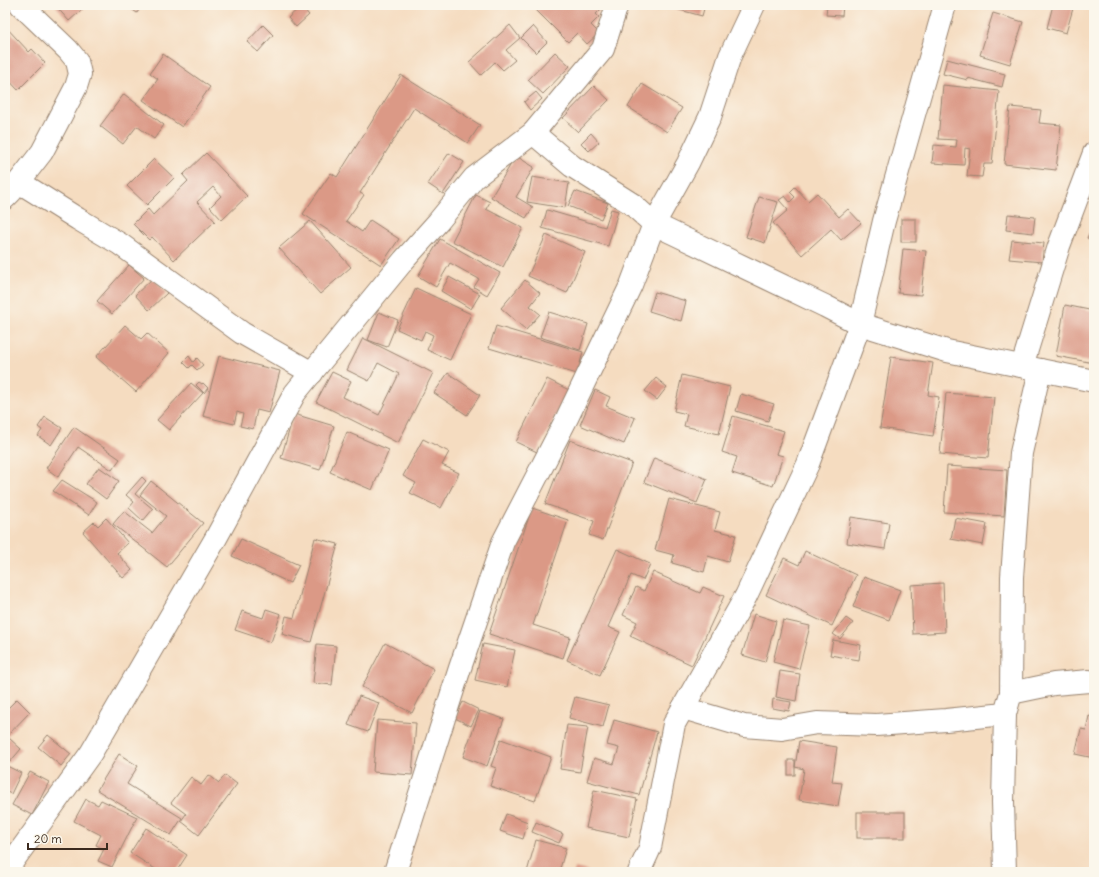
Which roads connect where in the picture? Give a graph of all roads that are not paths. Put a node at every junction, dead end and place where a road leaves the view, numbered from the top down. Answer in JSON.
{"nodes":[{"id":1,"x":20,"y":5,"type":"edge"},
{"id":2,"x":617,"y":5,"type":"edge"},
{"id":3,"x":754,"y":5,"type":"edge"},
{"id":4,"x":945,"y":5,"type":"edge"},
{"id":5,"x":532,"y":133,"type":"junction"},
{"id":6,"x":1094,"y":153,"type":"edge"},
{"id":7,"x":12,"y":190,"type":"edge"},
{"id":8,"x":654,"y":224,"type":"junction"},
{"id":9,"x":860,"y":324,"type":"junction"},
{"id":10,"x":1031,"y":368,"type":"junction"},
{"id":11,"x":312,"y":373,"type":"junction"},
{"id":12,"x":1094,"y":381,"type":"edge"},
{"id":13,"x":1094,"y":682,"type":"edge"},
{"id":14,"x":1011,"y":693,"type":"junction"},
{"id":15,"x":683,"y":708,"type":"junction"},
{"id":16,"x":1005,"y":714,"type":"junction"},
{"id":17,"x":5,"y":872,"type":"edge"},
{"id":18,"x":396,"y":872,"type":"edge"},
{"id":19,"x":639,"y":872,"type":"edge"},
{"id":20,"x":1005,"y":872,"type":"edge"}],
"edges":[{"from":1,"to":7,"type":"street"},
{"from":2,"to":5,"type":"street"},
{"from":3,"to":8,"type":"street"},
{"from":4,"to":9,"type":"street"},
{"from":5,"to":8,"type":"street"},
{"from":5,"to":11,"type":"street"},
{"from":6,"to":10,"type":"street"},
{"from":7,"to":11,"type":"street"},
{"from":8,"to":9,"type":"street"},
{"from":8,"to":18,"type":"street"},
{"from":9,"to":10,"type":"street"},
{"from":9,"to":15,"type":"street"},
{"from":10,"to":12,"type":"street"},
{"from":10,"to":14,"type":"street"},
{"from":11,"to":17,"type":"street"},
{"from":13,"to":14,"type":"street"},
{"from":14,"to":16,"type":"street"},
{"from":15,"to":16,"type":"street"},
{"from":15,"to":19,"type":"street"},
{"from":16,"to":20,"type":"street"}]}
